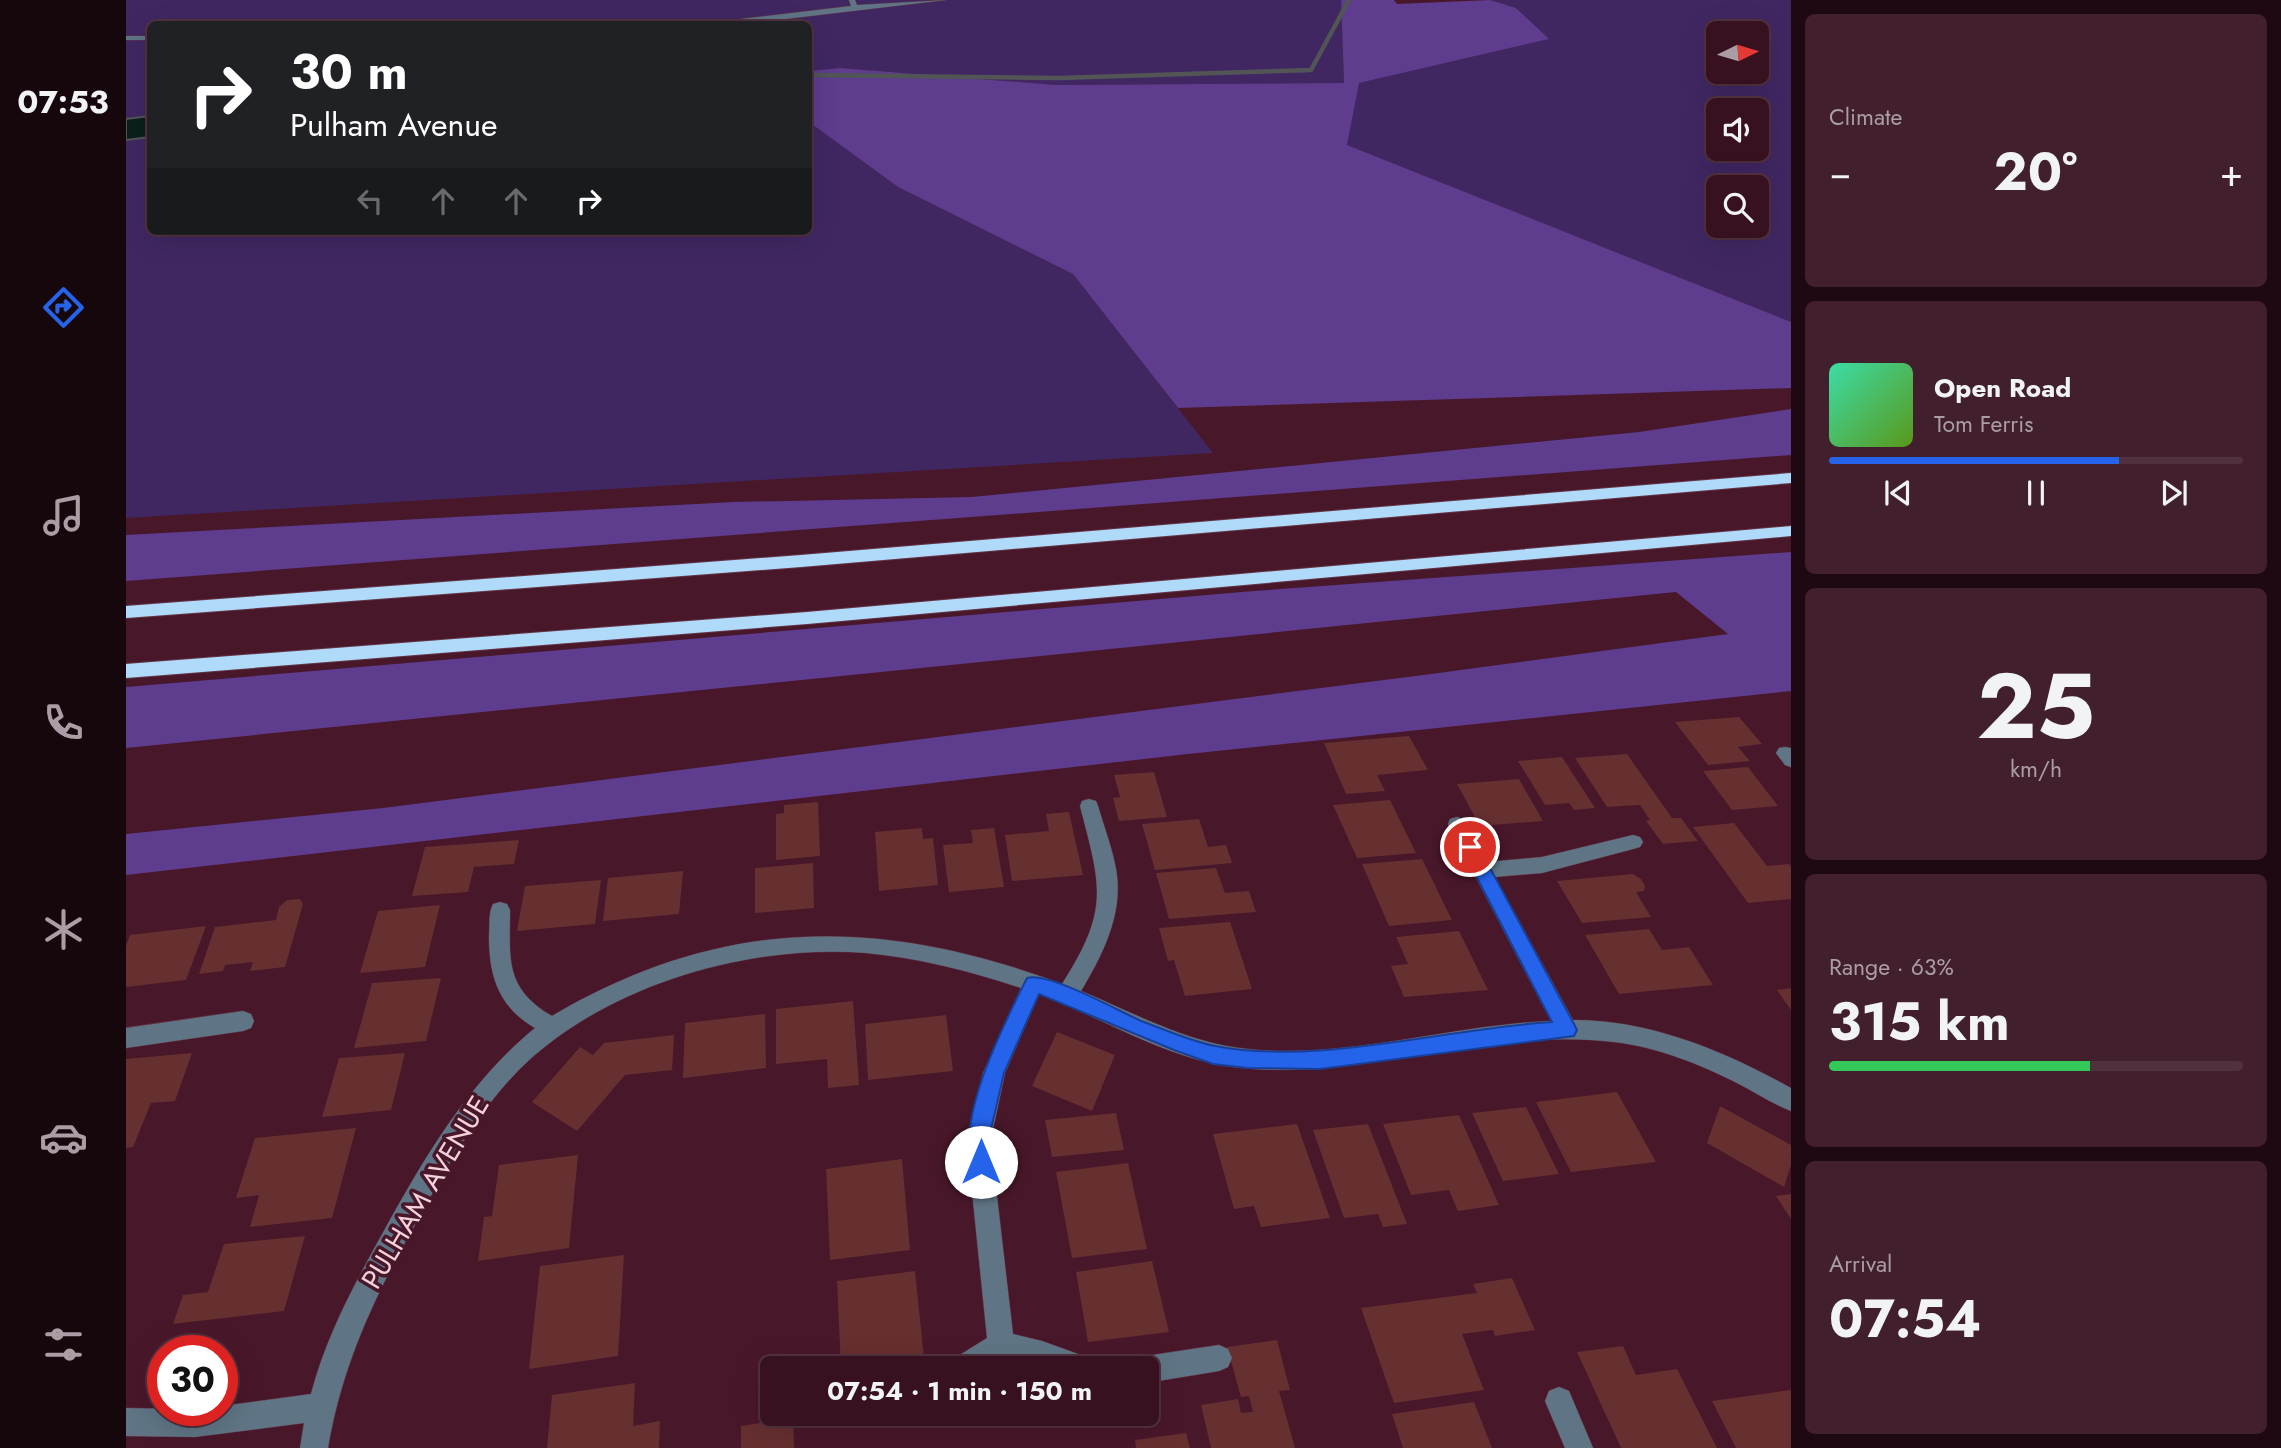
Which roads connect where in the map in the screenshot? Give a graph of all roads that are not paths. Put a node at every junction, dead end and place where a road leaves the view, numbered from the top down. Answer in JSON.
{"nodes":[{"id":1,"x":943,"y":0,"type":"edge"},
{"id":2,"x":854,"y":3,"type":"edge"},
{"id":3,"x":764,"y":21,"type":"edge"},
{"id":4,"x":126,"y":38,"type":"edge"},
{"id":5,"x":147,"y":38,"type":"edge"},
{"id":6,"x":1791,"y":478,"type":"edge"},
{"id":7,"x":1791,"y":531,"type":"edge"},
{"id":8,"x":126,"y":612,"type":"edge"},
{"id":9,"x":126,"y":671,"type":"edge"},
{"id":10,"x":1089,"y":806,"type":"dead end"},
{"id":11,"x":1457,"y":824,"type":"dead end"},
{"id":12,"x":1633,"y":842,"type":"dead end"},
{"id":13,"x":1483,"y":870,"type":"junction"},
{"id":14,"x":500,"y":910,"type":"dead end"},
{"id":15,"x":1033,"y":984,"type":"junction"},
{"id":16,"x":1067,"y":995,"type":"junction"},
{"id":17,"x":243,"y":1021,"type":"dead end"},
{"id":18,"x":552,"y":1027,"type":"junction"},
{"id":19,"x":1567,"y":1030,"type":"junction"},
{"id":20,"x":126,"y":1038,"type":"edge"},
{"id":21,"x":1791,"y":1100,"type":"edge"},
{"id":22,"x":1001,"y":1345,"type":"junction"},
{"id":23,"x":984,"y":1356,"type":"edge"},
{"id":24,"x":1047,"y":1356,"type":"edge"},
{"id":25,"x":1219,"y":1358,"type":"dead end"},
{"id":26,"x":1159,"y":1368,"type":"edge"},
{"id":27,"x":1559,"y":1401,"type":"dead end"},
{"id":28,"x":320,"y":1407,"type":"junction"},
{"id":29,"x":126,"y":1422,"type":"edge"},
{"id":30,"x":314,"y":1448,"type":"edge"},
{"id":31,"x":1579,"y":1448,"type":"edge"}],
"edges":[{"from":1,"to":2,"type":"street"},
{"from":2,"to":3,"type":"street"},
{"from":4,"to":5,"type":"street"},
{"from":6,"to":8,"type":"highway"},
{"from":7,"to":9,"type":"highway"},
{"from":10,"to":16,"type":"street"},
{"from":11,"to":13,"type":"street"},
{"from":12,"to":13,"type":"street"},
{"from":13,"to":19,"type":"street"},
{"from":14,"to":18,"type":"street"},
{"from":15,"to":16,"type":"street","name":"PULHAM AVENUE"},
{"from":15,"to":18,"type":"street","name":"PULHAM AVENUE"},
{"from":15,"to":22,"type":"street"},
{"from":16,"to":19,"type":"street","name":"PULHAM AVENUE"},
{"from":17,"to":20,"type":"street"},
{"from":18,"to":28,"type":"street","name":"PULHAM AVENUE"},
{"from":19,"to":21,"type":"street","name":"PULHAM AVENUE"},
{"from":22,"to":23,"type":"street"},
{"from":22,"to":24,"type":"street"},
{"from":25,"to":26,"type":"street"},
{"from":27,"to":31,"type":"street"},
{"from":28,"to":29,"type":"street"},
{"from":28,"to":30,"type":"street","name":"PULHAM AVENUE"}]}
